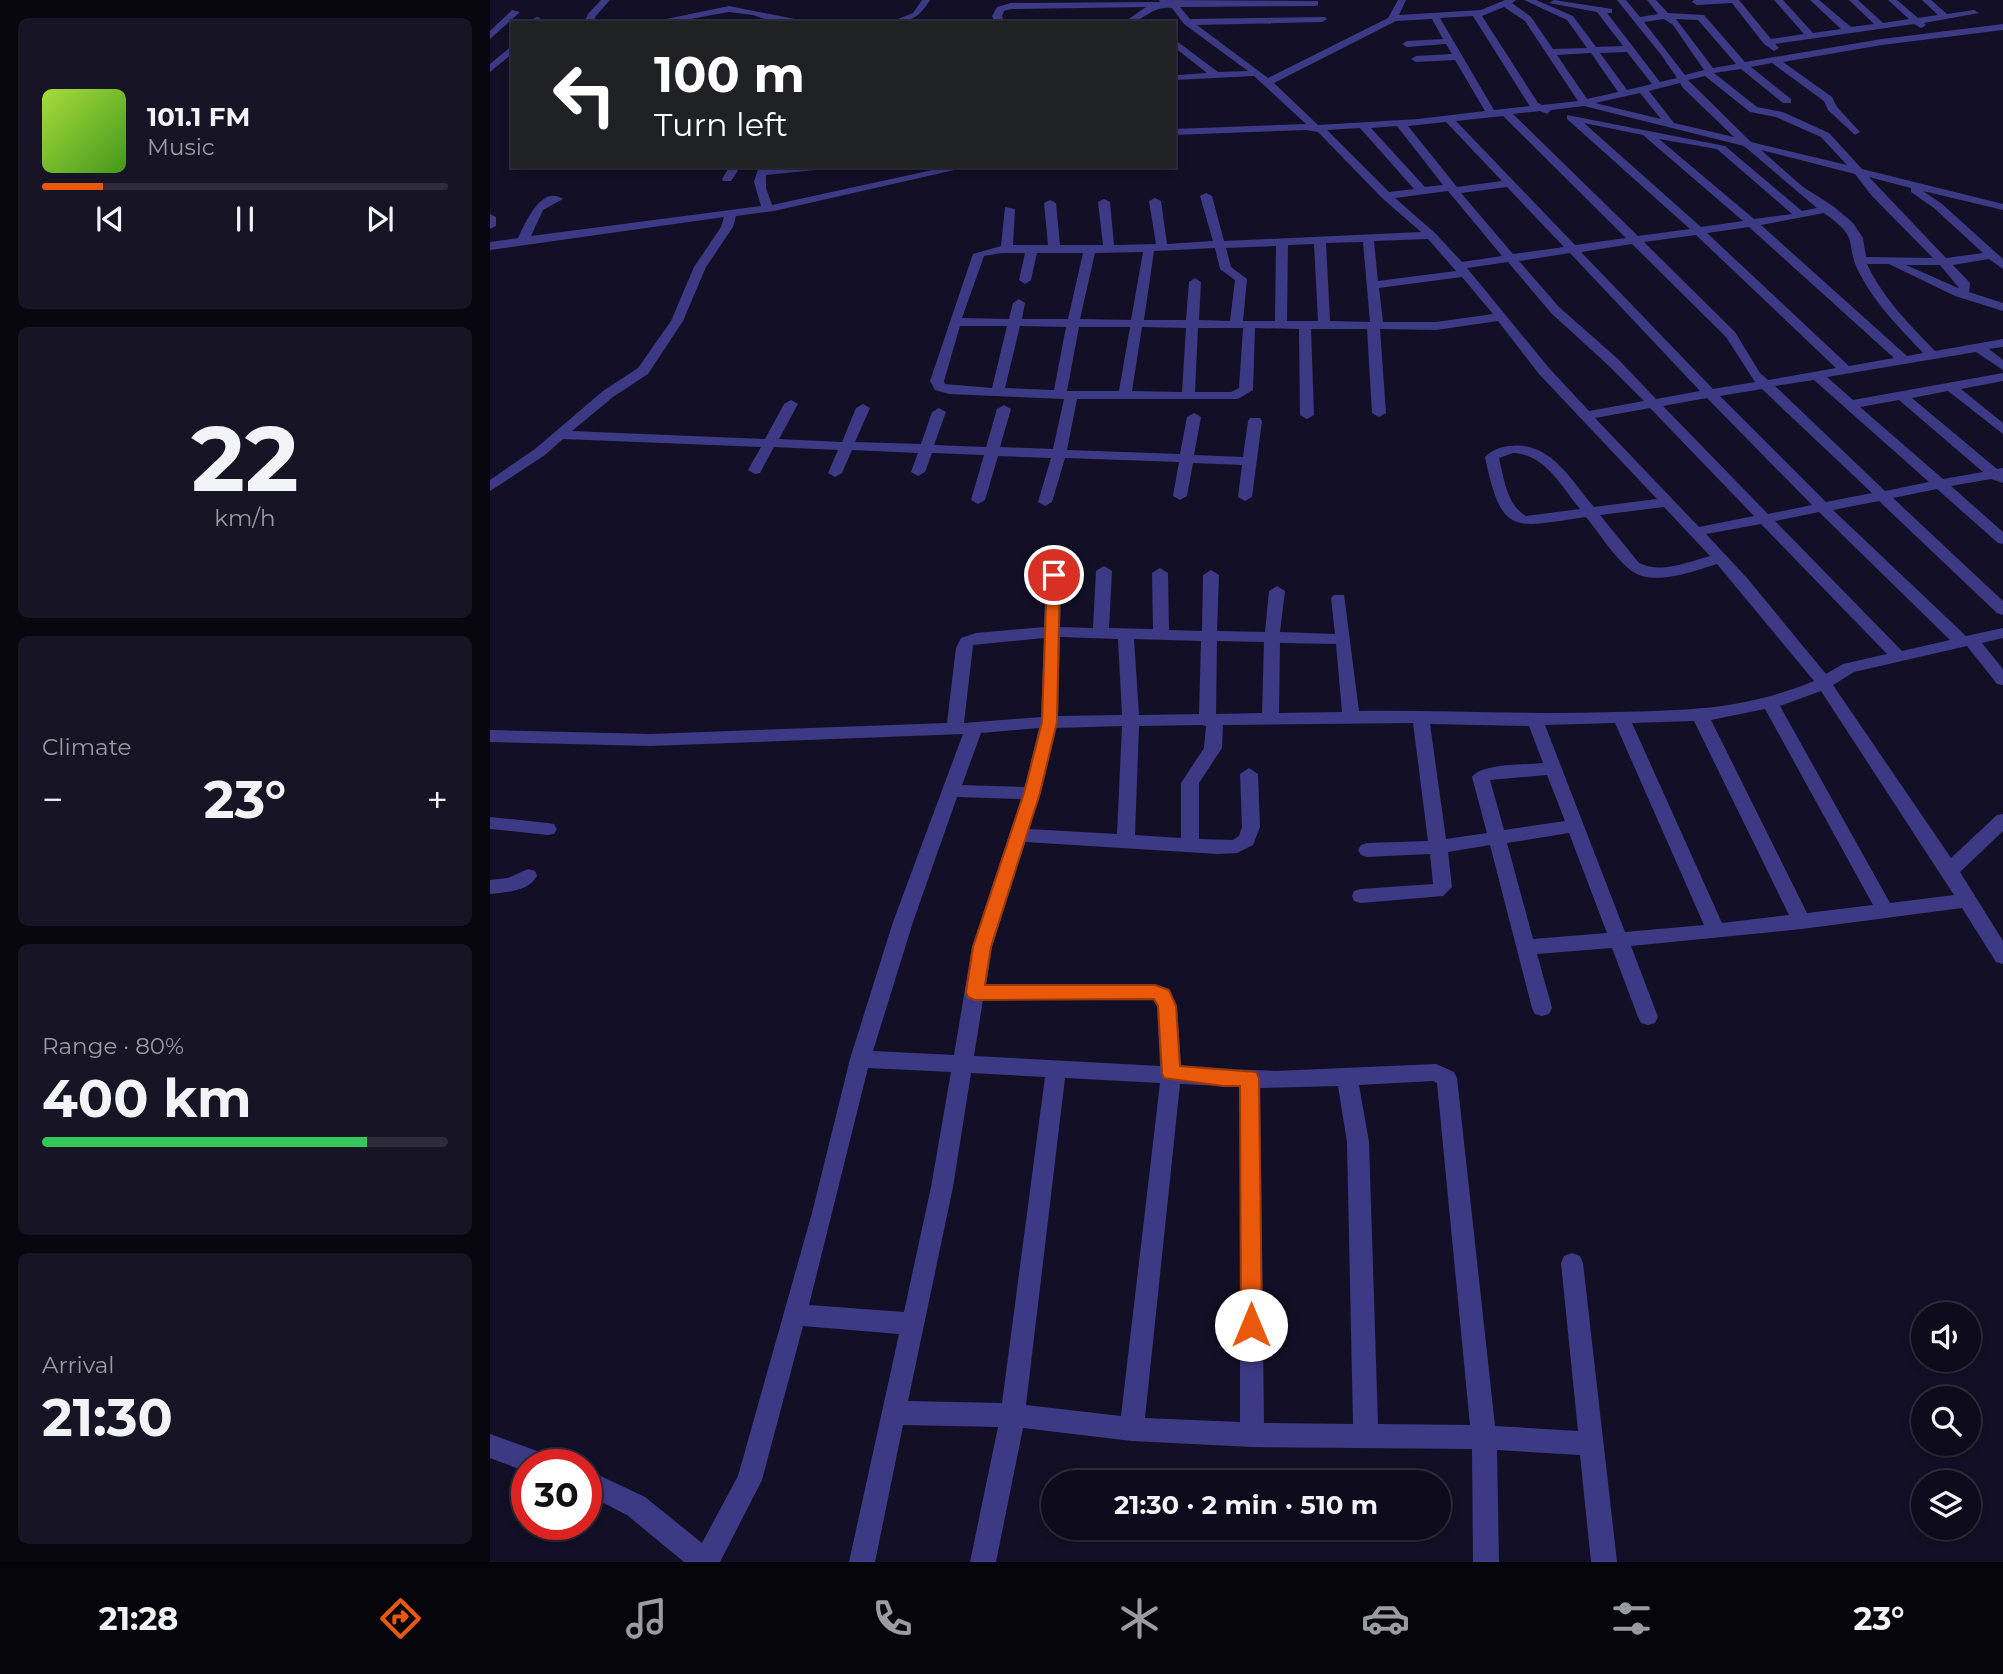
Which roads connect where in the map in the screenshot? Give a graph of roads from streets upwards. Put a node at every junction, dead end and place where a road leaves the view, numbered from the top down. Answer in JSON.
{"nodes":[{"id":1,"x":606,"y":0,"type":"edge"},
{"id":2,"x":926,"y":0,"type":"edge"},
{"id":3,"x":1100,"y":0,"type":"edge"},
{"id":4,"x":1164,"y":0,"type":"edge"},
{"id":5,"x":1402,"y":0,"type":"edge"},
{"id":6,"x":1528,"y":0,"type":"edge"},
{"id":7,"x":1539,"y":0,"type":"edge"},
{"id":8,"x":1621,"y":0,"type":"edge"},
{"id":9,"x":1733,"y":0,"type":"edge"},
{"id":10,"x":1778,"y":0,"type":"edge"},
{"id":11,"x":1814,"y":0,"type":"edge"},
{"id":12,"x":1853,"y":0,"type":"edge"},
{"id":13,"x":1892,"y":0,"type":"edge"},
{"id":14,"x":1926,"y":0,"type":"edge"},
{"id":15,"x":1508,"y":1,"type":"edge"},
{"id":16,"x":1697,"y":1,"type":"edge"},
{"id":17,"x":1964,"y":1,"type":"edge"},
{"id":18,"x":1291,"y":2,"type":"edge"},
{"id":19,"x":1654,"y":3,"type":"edge"},
{"id":20,"x":1113,"y":4,"type":"junction"},
{"id":21,"x":1315,"y":4,"type":"dead end"},
{"id":22,"x":1152,"y":5,"type":"junction"},
{"id":23,"x":1175,"y":6,"type":"junction"},
{"id":24,"x":1599,"y":9,"type":"junction"},
{"id":25,"x":514,"y":12,"type":"dead end"},
{"id":26,"x":1144,"y":13,"type":"junction"},
{"id":27,"x":1476,"y":13,"type":"junction"},
{"id":28,"x":1974,"y":13,"type":"junction"},
{"id":29,"x":1434,"y":15,"type":"junction"},
{"id":30,"x":1634,"y":16,"type":"junction"},
{"id":31,"x":1666,"y":16,"type":"junction"},
{"id":32,"x":1945,"y":17,"type":"junction"},
{"id":33,"x":1322,"y":19,"type":"dead end"},
{"id":34,"x":590,"y":21,"type":"edge"},
{"id":35,"x":662,"y":21,"type":"edge"},
{"id":36,"x":781,"y":21,"type":"edge"},
{"id":37,"x":898,"y":21,"type":"edge"},
{"id":38,"x":1000,"y":21,"type":"edge"},
{"id":39,"x":1130,"y":21,"type":"edge"},
{"id":40,"x":1153,"y":21,"type":"edge"},
{"id":41,"x":1914,"y":21,"type":"junction"},
{"id":42,"x":1188,"y":22,"type":"junction"},
{"id":43,"x":1396,"y":23,"type":"junction"},
{"id":44,"x":1440,"y":25,"type":"junction"},
{"id":45,"x":2003,"y":25,"type":"edge"},
{"id":46,"x":1881,"y":26,"type":"junction"},
{"id":47,"x":1848,"y":30,"type":"junction"},
{"id":48,"x":511,"y":34,"type":"edge"},
{"id":49,"x":1938,"y":34,"type":"junction"},
{"id":50,"x":490,"y":35,"type":"edge"},
{"id":51,"x":1811,"y":36,"type":"junction"},
{"id":52,"x":1450,"y":41,"type":"junction"},
{"id":53,"x":1767,"y":43,"type":"junction"},
{"id":54,"x":1176,"y":44,"type":"edge"},
{"id":55,"x":1407,"y":44,"type":"dead end"},
{"id":56,"x":1628,"y":48,"type":"junction"},
{"id":57,"x":511,"y":50,"type":"edge"},
{"id":58,"x":1592,"y":50,"type":"junction"},
{"id":59,"x":1550,"y":52,"type":"junction"},
{"id":60,"x":1459,"y":57,"type":"junction"},
{"id":61,"x":1789,"y":57,"type":"junction"},
{"id":62,"x":1416,"y":59,"type":"dead end"},
{"id":63,"x":1774,"y":60,"type":"junction"},
{"id":64,"x":1177,"y":63,"type":"edge"},
{"id":65,"x":1742,"y":65,"type":"junction"},
{"id":66,"x":490,"y":69,"type":"edge"},
{"id":67,"x":1708,"y":71,"type":"junction"},
{"id":68,"x":1256,"y":73,"type":"junction"},
{"id":69,"x":1215,"y":75,"type":"junction"},
{"id":70,"x":1681,"y":78,"type":"junction"},
{"id":71,"x":1266,"y":83,"type":"junction"},
{"id":72,"x":1658,"y":86,"type":"junction"},
{"id":73,"x":1643,"y":90,"type":"junction"},
{"id":74,"x":1625,"y":94,"type":"junction"},
{"id":75,"x":1787,"y":101,"type":"dead end"},
{"id":76,"x":1582,"y":104,"type":"junction"},
{"id":77,"x":1539,"y":109,"type":"junction"},
{"id":78,"x":1506,"y":113,"type":"junction"},
{"id":79,"x":1492,"y":114,"type":"junction"},
{"id":80,"x":1574,"y":118,"type":"junction"},
{"id":81,"x":1449,"y":119,"type":"junction"},
{"id":82,"x":1400,"y":123,"type":"junction"},
{"id":83,"x":1670,"y":124,"type":"junction"},
{"id":84,"x":1363,"y":125,"type":"junction"},
{"id":85,"x":1315,"y":128,"type":"junction"},
{"id":86,"x":1176,"y":132,"type":"edge"},
{"id":87,"x":1855,"y":132,"type":"dead end"},
{"id":88,"x":1647,"y":134,"type":"junction"},
{"id":89,"x":1749,"y":145,"type":"junction"},
{"id":90,"x":1721,"y":148,"type":"junction"},
{"id":91,"x":1759,"y":154,"type":"junction"},
{"id":92,"x":734,"y":168,"type":"edge"},
{"id":93,"x":784,"y":168,"type":"edge"},
{"id":94,"x":958,"y":168,"type":"edge"},
{"id":95,"x":763,"y":169,"type":"edge"},
{"id":96,"x":1860,"y":173,"type":"junction"},
{"id":97,"x":727,"y":178,"type":"dead end"},
{"id":98,"x":1511,"y":183,"type":"junction"},
{"id":99,"x":1903,"y":183,"type":"junction"},
{"id":100,"x":1453,"y":189,"type":"junction"},
{"id":101,"x":1422,"y":191,"type":"junction"},
{"id":102,"x":1206,"y":196,"type":"dead end"},
{"id":103,"x":1386,"y":196,"type":"junction"},
{"id":104,"x":558,"y":199,"type":"dead end"},
{"id":105,"x":1155,"y":201,"type":"dead end"},
{"id":106,"x":1104,"y":202,"type":"dead end"},
{"id":107,"x":1050,"y":203,"type":"dead end"},
{"id":108,"x":2003,"y":207,"type":"edge"},
{"id":109,"x":1829,"y":208,"type":"junction"},
{"id":110,"x":768,"y":209,"type":"junction"},
{"id":111,"x":1009,"y":209,"type":"dead end"},
{"id":112,"x":731,"y":214,"type":"junction"},
{"id":113,"x":1800,"y":215,"type":"junction"},
{"id":114,"x":490,"y":218,"type":"edge"},
{"id":115,"x":1752,"y":223,"type":"junction"},
{"id":116,"x":490,"y":226,"type":"edge"},
{"id":117,"x":1698,"y":231,"type":"junction"},
{"id":118,"x":1431,"y":235,"type":"junction"},
{"id":119,"x":1368,"y":238,"type":"junction"},
{"id":120,"x":1320,"y":240,"type":"junction"},
{"id":121,"x":1634,"y":240,"type":"junction"},
{"id":122,"x":523,"y":241,"type":"junction"},
{"id":123,"x":1282,"y":242,"type":"junction"},
{"id":124,"x":1221,"y":245,"type":"junction"},
{"id":125,"x":490,"y":246,"type":"edge"},
{"id":126,"x":1156,"y":248,"type":"junction"},
{"id":127,"x":1007,"y":249,"type":"junction"},
{"id":128,"x":1032,"y":249,"type":"junction"},
{"id":129,"x":1054,"y":249,"type":"junction"},
{"id":130,"x":1090,"y":249,"type":"junction"},
{"id":131,"x":1109,"y":249,"type":"junction"},
{"id":132,"x":1574,"y":250,"type":"junction"},
{"id":133,"x":1991,"y":255,"type":"junction"},
{"id":134,"x":1511,"y":258,"type":"junction"},
{"id":135,"x":1861,"y":260,"type":"junction"},
{"id":136,"x":1888,"y":261,"type":"junction"},
{"id":137,"x":1940,"y":262,"type":"junction"},
{"id":138,"x":2003,"y":265,"type":"edge"},
{"id":139,"x":1462,"y":269,"type":"junction"},
{"id":140,"x":1025,"y":279,"type":"dead end"},
{"id":141,"x":1195,"y":282,"type":"dead end"},
{"id":142,"x":1373,"y":285,"type":"junction"},
{"id":143,"x":1959,"y":293,"type":"junction"},
{"id":144,"x":1019,"y":303,"type":"dead end"},
{"id":145,"x":2003,"y":307,"type":"edge"},
{"id":146,"x":1502,"y":317,"type":"junction"},
{"id":147,"x":955,"y":322,"type":"junction"},
{"id":148,"x":1014,"y":322,"type":"junction"},
{"id":149,"x":1073,"y":323,"type":"junction"},
{"id":150,"x":1139,"y":324,"type":"junction"},
{"id":151,"x":1191,"y":324,"type":"junction"},
{"id":152,"x":1242,"y":325,"type":"junction"},
{"id":153,"x":1281,"y":325,"type":"junction"},
{"id":154,"x":1305,"y":325,"type":"junction"},
{"id":155,"x":1324,"y":326,"type":"junction"},
{"id":156,"x":1375,"y":326,"type":"junction"},
{"id":157,"x":2003,"y":343,"type":"edge"},
{"id":158,"x":1978,"y":347,"type":"junction"},
{"id":159,"x":1932,"y":355,"type":"junction"},
{"id":160,"x":1905,"y":360,"type":"junction"},
{"id":161,"x":2003,"y":366,"type":"edge"},
{"id":162,"x":1846,"y":370,"type":"junction"},
{"id":163,"x":1816,"y":375,"type":"junction"},
{"id":164,"x":2000,"y":381,"type":"edge"},
{"id":165,"x":1764,"y":384,"type":"junction"},
{"id":166,"x":1951,"y":387,"type":"junction"},
{"id":167,"x":998,"y":392,"type":"junction"},
{"id":168,"x":1708,"y":392,"type":"junction"},
{"id":169,"x":1066,"y":395,"type":"junction"},
{"id":170,"x":1125,"y":396,"type":"junction"},
{"id":171,"x":1188,"y":396,"type":"junction"},
{"id":172,"x":1902,"y":396,"type":"junction"},
{"id":173,"x":1651,"y":403,"type":"junction"},
{"id":174,"x":791,"y":404,"type":"dead end"},
{"id":175,"x":1850,"y":405,"type":"junction"},
{"id":176,"x":863,"y":408,"type":"dead end"},
{"id":177,"x":1004,"y":409,"type":"dead end"},
{"id":178,"x":939,"y":412,"type":"dead end"},
{"id":179,"x":1379,"y":413,"type":"dead end"},
{"id":180,"x":1307,"y":415,"type":"dead end"},
{"id":181,"x":1587,"y":415,"type":"junction"},
{"id":182,"x":1194,"y":418,"type":"dead end"},
{"id":183,"x":1255,"y":421,"type":"dead end"},
{"id":184,"x":2003,"y":430,"type":"edge"},
{"id":185,"x":557,"y":435,"type":"junction"},
{"id":186,"x":771,"y":443,"type":"junction"},
{"id":187,"x":847,"y":446,"type":"junction"},
{"id":188,"x":928,"y":449,"type":"junction"},
{"id":189,"x":993,"y":451,"type":"junction"},
{"id":190,"x":1059,"y":454,"type":"junction"},
{"id":191,"x":1187,"y":458,"type":"junction"},
{"id":192,"x":1251,"y":461,"type":"junction"},
{"id":193,"x":490,"y":470,"type":"edge"},
{"id":194,"x":755,"y":470,"type":"dead end"},
{"id":195,"x":512,"y":472,"type":"junction"},
{"id":196,"x":918,"y":472,"type":"dead end"},
{"id":197,"x":835,"y":473,"type":"dead end"},
{"id":198,"x":2000,"y":476,"type":"edge"},
{"id":199,"x":1941,"y":484,"type":"junction"},
{"id":200,"x":490,"y":488,"type":"edge"},
{"id":201,"x":1180,"y":496,"type":"dead end"},
{"id":202,"x":1881,"y":496,"type":"junction"},
{"id":203,"x":1245,"y":497,"type":"dead end"},
{"id":204,"x":978,"y":500,"type":"dead end"},
{"id":205,"x":1045,"y":502,"type":"dead end"},
{"id":206,"x":1668,"y":502,"type":"junction"},
{"id":207,"x":1822,"y":507,"type":"junction"},
{"id":208,"x":1591,"y":514,"type":"junction"},
{"id":209,"x":1764,"y":519,"type":"junction"},
{"id":210,"x":1696,"y":532,"type":"junction"},
{"id":211,"x":2003,"y":540,"type":"edge"},
{"id":212,"x":1721,"y":558,"type":"junction"},
{"id":213,"x":1104,"y":570,"type":"dead end"},
{"id":214,"x":1160,"y":573,"type":"dead end"},
{"id":215,"x":1054,"y":575,"type":"dead end"},
{"id":216,"x":1210,"y":575,"type":"dead end"},
{"id":217,"x":1277,"y":591,"type":"dead end"},
{"id":218,"x":1339,"y":598,"type":"dead end"},
{"id":219,"x":2003,"y":610,"type":"edge"},
{"id":220,"x":1050,"y":632,"type":"junction"},
{"id":221,"x":1101,"y":633,"type":"junction"},
{"id":222,"x":1126,"y":634,"type":"junction"},
{"id":223,"x":1161,"y":634,"type":"junction"},
{"id":224,"x":2003,"y":634,"type":"edge"},
{"id":225,"x":1210,"y":635,"type":"junction"},
{"id":226,"x":1272,"y":637,"type":"junction"},
{"id":227,"x":1343,"y":639,"type":"junction"},
{"id":228,"x":1967,"y":641,"type":"junction"},
{"id":229,"x":1898,"y":656,"type":"junction"},
{"id":230,"x":2003,"y":680,"type":"edge"},
{"id":231,"x":1824,"y":683,"type":"junction"},
{"id":232,"x":1770,"y":703,"type":"junction"},
{"id":233,"x":1700,"y":716,"type":"junction"},
{"id":234,"x":1351,"y":717,"type":"junction"},
{"id":235,"x":1421,"y":718,"type":"junction"},
{"id":236,"x":1270,"y":719,"type":"junction"},
{"id":237,"x":1622,"y":719,"type":"junction"},
{"id":238,"x":1211,"y":720,"type":"junction"},
{"id":239,"x":1535,"y":720,"type":"junction"},
{"id":240,"x":1130,"y":721,"type":"junction"},
{"id":241,"x":1049,"y":722,"type":"junction"},
{"id":242,"x":964,"y":729,"type":"junction"},
{"id":243,"x":490,"y":736,"type":"edge"},
{"id":244,"x":1554,"y":768,"type":"junction"},
{"id":245,"x":1249,"y":774,"type":"dead end"},
{"id":246,"x":950,"y":791,"type":"junction"},
{"id":247,"x":1032,"y":793,"type":"junction"},
{"id":248,"x":2003,"y":820,"type":"edge"},
{"id":249,"x":490,"y":823,"type":"edge"},
{"id":250,"x":1576,"y":826,"type":"junction"},
{"id":251,"x":548,"y":829,"type":"dead end"},
{"id":252,"x":1018,"y":835,"type":"junction"},
{"id":253,"x":1497,"y":837,"type":"junction"},
{"id":254,"x":1126,"y":841,"type":"junction"},
{"id":255,"x":1190,"y":845,"type":"junction"},
{"id":256,"x":1436,"y":847,"type":"junction"},
{"id":257,"x":1367,"y":849,"type":"dead end"},
{"id":258,"x":1949,"y":871,"type":"junction"},
{"id":259,"x":528,"y":876,"type":"dead end"},
{"id":260,"x":492,"y":889,"type":"edge"},
{"id":261,"x":1362,"y":896,"type":"dead end"},
{"id":262,"x":1968,"y":900,"type":"junction"},
{"id":263,"x":1885,"y":912,"type":"junction"},
{"id":264,"x":1802,"y":922,"type":"junction"},
{"id":265,"x":1716,"y":931,"type":"junction"},
{"id":266,"x":1619,"y":941,"type":"junction"},
{"id":267,"x":1526,"y":947,"type":"junction"},
{"id":268,"x":2003,"y":957,"type":"edge"},
{"id":269,"x":975,"y":992,"type":"junction"},
{"id":270,"x":1542,"y":1008,"type":"dead end"},
{"id":271,"x":1648,"y":1017,"type":"dead end"},
{"id":272,"x":860,"y":1059,"type":"junction"},
{"id":273,"x":962,"y":1064,"type":"junction"},
{"id":274,"x":1056,"y":1069,"type":"junction"},
{"id":275,"x":1171,"y":1073,"type":"junction"},
{"id":276,"x":1250,"y":1078,"type":"junction"},
{"id":277,"x":1347,"y":1078,"type":"junction"},
{"id":278,"x":1572,"y":1264,"type":"dead end"},
{"id":279,"x":794,"y":1315,"type":"junction"},
{"id":280,"x":914,"y":1324,"type":"junction"},
{"id":281,"x":895,"y":1413,"type":"junction"},
{"id":282,"x":1013,"y":1415,"type":"junction"},
{"id":283,"x":1132,"y":1429,"type":"junction"},
{"id":284,"x":1252,"y":1435,"type":"junction"},
{"id":285,"x":1485,"y":1437,"type":"junction"},
{"id":286,"x":1366,"y":1438,"type":"junction"},
{"id":287,"x":1593,"y":1444,"type":"junction"},
{"id":288,"x":490,"y":1446,"type":"edge"},
{"id":289,"x":511,"y":1454,"type":"edge"},
{"id":290,"x":602,"y":1487,"type":"edge"},
{"id":291,"x":705,"y":1562,"type":"edge"},
{"id":292,"x":862,"y":1562,"type":"edge"},
{"id":293,"x":983,"y":1562,"type":"edge"},
{"id":294,"x":1486,"y":1562,"type":"edge"},
{"id":295,"x":1604,"y":1562,"type":"edge"}],
"edges":[{"from":1,"to":34,"type":"street"},
{"from":2,"to":37,"type":"street"},
{"from":3,"to":20,"type":"street"},
{"from":4,"to":23,"type":"street"},
{"from":5,"to":43,"type":"street"},
{"from":6,"to":58,"type":"street"},
{"from":7,"to":24,"type":"street"},
{"from":8,"to":30,"type":"street"},
{"from":9,"to":16,"type":"street"},
{"from":9,"to":53,"type":"street"},
{"from":10,"to":51,"type":"street"},
{"from":11,"to":47,"type":"street"},
{"from":12,"to":46,"type":"street"},
{"from":13,"to":41,"type":"street"},
{"from":14,"to":32,"type":"street"},
{"from":15,"to":27,"type":"street"},
{"from":15,"to":59,"type":"street"},
{"from":16,"to":19,"type":"street"},
{"from":17,"to":28,"type":"street"},
{"from":18,"to":21,"type":"street"},
{"from":18,"to":23,"type":"street"},
{"from":19,"to":31,"type":"street"},
{"from":20,"to":22,"type":"street"},
{"from":20,"to":38,"type":"street"},
{"from":22,"to":23,"type":"street"},
{"from":22,"to":26,"type":"street"},
{"from":23,"to":42,"type":"street"},
{"from":24,"to":30,"type":"street"},
{"from":24,"to":56,"type":"street"},
{"from":25,"to":50,"type":"street"},
{"from":26,"to":39,"type":"street"},
{"from":26,"to":40,"type":"street"},
{"from":27,"to":29,"type":"street"},
{"from":27,"to":77,"type":"street"},
{"from":28,"to":32,"type":"street"},
{"from":28,"to":45,"type":"street"},
{"from":29,"to":43,"type":"street"},
{"from":29,"to":44,"type":"street"},
{"from":30,"to":31,"type":"street"},
{"from":30,"to":70,"type":"street"},
{"from":31,"to":65,"type":"street"},
{"from":31,"to":67,"type":"street"},
{"from":32,"to":41,"type":"street"},
{"from":33,"to":42,"type":"street"},
{"from":35,"to":36,"type":"street"},
{"from":41,"to":46,"type":"street"},
{"from":41,"to":49,"type":"street"},
{"from":42,"to":68,"type":"street"},
{"from":43,"to":44,"type":"street"},
{"from":43,"to":71,"type":"street"},
{"from":44,"to":52,"type":"street"},
{"from":45,"to":49,"type":"street"},
{"from":46,"to":47,"type":"street"},
{"from":47,"to":51,"type":"street"},
{"from":48,"to":50,"type":"street"},
{"from":49,"to":61,"type":"street"},
{"from":51,"to":53,"type":"street"},
{"from":52,"to":55,"type":"street"},
{"from":52,"to":60,"type":"street"},
{"from":53,"to":61,"type":"street"},
{"from":54,"to":69,"type":"street"},
{"from":56,"to":58,"type":"street"},
{"from":56,"to":72,"type":"street"},
{"from":57,"to":66,"type":"street"},
{"from":58,"to":59,"type":"street"},
{"from":58,"to":74,"type":"street"},
{"from":59,"to":76,"type":"street"},
{"from":60,"to":62,"type":"street"},
{"from":60,"to":79,"type":"street"},
{"from":61,"to":63,"type":"street"},
{"from":63,"to":65,"type":"street"},
{"from":63,"to":87,"type":"street"},
{"from":64,"to":69,"type":"street"},
{"from":65,"to":67,"type":"street"},
{"from":65,"to":75,"type":"street"},
{"from":67,"to":70,"type":"street"},
{"from":67,"to":96,"type":"street"},
{"from":68,"to":69,"type":"street"},
{"from":68,"to":71,"type":"street"},
{"from":70,"to":72,"type":"street"},
{"from":70,"to":89,"type":"street"},
{"from":71,"to":85,"type":"street"},
{"from":72,"to":73,"type":"street"},
{"from":73,"to":74,"type":"street"},
{"from":73,"to":83,"type":"street"},
{"from":74,"to":76,"type":"street"},
{"from":76,"to":77,"type":"street"},
{"from":76,"to":80,"type":"street"},
{"from":76,"to":83,"type":"street"},
{"from":77,"to":78,"type":"street"},
{"from":77,"to":80,"type":"street"},
{"from":78,"to":79,"type":"street"},
{"from":78,"to":121,"type":"street"},
{"from":79,"to":81,"type":"street"},
{"from":80,"to":88,"type":"street"},
{"from":80,"to":117,"type":"street"},
{"from":81,"to":82,"type":"street"},
{"from":81,"to":98,"type":"street"},
{"from":82,"to":84,"type":"street"},
{"from":82,"to":100,"type":"street"},
{"from":83,"to":89,"type":"street"},
{"from":84,"to":85,"type":"street"},
{"from":84,"to":101,"type":"street"},
{"from":85,"to":86,"type":"street"},
{"from":85,"to":103,"type":"street"},
{"from":88,"to":90,"type":"street"},
{"from":88,"to":115,"type":"street"},
{"from":89,"to":91,"type":"street"},
{"from":89,"to":96,"type":"street"},
{"from":90,"to":91,"type":"street"},
{"from":90,"to":113,"type":"street"},
{"from":91,"to":109,"type":"street"},
{"from":92,"to":97,"type":"street"},
{"from":93,"to":95,"type":"street"},
{"from":94,"to":110,"type":"street"},
{"from":95,"to":110,"type":"street"},
{"from":96,"to":99,"type":"street"},
{"from":96,"to":137,"type":"street"},
{"from":98,"to":100,"type":"street"},
{"from":98,"to":132,"type":"street"},
{"from":99,"to":108,"type":"street"},
{"from":99,"to":133,"type":"street"},
{"from":100,"to":101,"type":"street"},
{"from":100,"to":134,"type":"street"},
{"from":101,"to":103,"type":"street"},
{"from":102,"to":124,"type":"street"},
{"from":103,"to":118,"type":"street"},
{"from":104,"to":122,"type":"street"},
{"from":105,"to":126,"type":"street"},
{"from":106,"to":131,"type":"street"},
{"from":107,"to":129,"type":"street"},
{"from":109,"to":113,"type":"street"},
{"from":109,"to":135,"type":"street"},
{"from":110,"to":112,"type":"street"},
{"from":111,"to":127,"type":"street"},
{"from":112,"to":122,"type":"street"},
{"from":112,"to":185,"type":"street"},
{"from":113,"to":115,"type":"street"},
{"from":114,"to":116,"type":"street"},
{"from":115,"to":117,"type":"street"},
{"from":115,"to":160,"type":"street"},
{"from":117,"to":121,"type":"street"},
{"from":117,"to":162,"type":"street"},
{"from":118,"to":119,"type":"street"},
{"from":118,"to":139,"type":"street"},
{"from":119,"to":120,"type":"street"},
{"from":119,"to":142,"type":"street"},
{"from":120,"to":123,"type":"street"},
{"from":120,"to":155,"type":"street"},
{"from":121,"to":132,"type":"street"},
{"from":121,"to":165,"type":"street"},
{"from":122,"to":125,"type":"street"},
{"from":123,"to":124,"type":"street"},
{"from":123,"to":153,"type":"street"},
{"from":124,"to":126,"type":"street"},
{"from":124,"to":152,"type":"street"},
{"from":126,"to":131,"type":"street"},
{"from":126,"to":150,"type":"street"},
{"from":127,"to":128,"type":"street"},
{"from":127,"to":147,"type":"street"},
{"from":128,"to":129,"type":"street"},
{"from":128,"to":140,"type":"street"},
{"from":129,"to":130,"type":"street"},
{"from":130,"to":131,"type":"street"},
{"from":130,"to":149,"type":"street"},
{"from":132,"to":134,"type":"street"},
{"from":132,"to":168,"type":"street"},
{"from":133,"to":137,"type":"street"},
{"from":133,"to":138,"type":"street"},
{"from":134,"to":139,"type":"street"},
{"from":134,"to":173,"type":"street"},
{"from":135,"to":136,"type":"street"},
{"from":135,"to":159,"type":"street"},
{"from":136,"to":137,"type":"street"},
{"from":136,"to":143,"type":"street"},
{"from":137,"to":143,"type":"street"},
{"from":139,"to":142,"type":"street"},
{"from":139,"to":146,"type":"street"},
{"from":141,"to":151,"type":"street"},
{"from":142,"to":156,"type":"street"},
{"from":143,"to":145,"type":"street"},
{"from":144,"to":148,"type":"street"},
{"from":146,"to":156,"type":"street"},
{"from":146,"to":181,"type":"street"},
{"from":147,"to":148,"type":"street"},
{"from":147,"to":167,"type":"street"},
{"from":148,"to":149,"type":"street"},
{"from":148,"to":167,"type":"street"},
{"from":149,"to":150,"type":"street"},
{"from":149,"to":169,"type":"street"},
{"from":150,"to":151,"type":"street"},
{"from":150,"to":170,"type":"street"},
{"from":151,"to":152,"type":"street"},
{"from":151,"to":171,"type":"street"},
{"from":152,"to":153,"type":"street"},
{"from":152,"to":171,"type":"street"},
{"from":153,"to":154,"type":"street"},
{"from":154,"to":155,"type":"street"},
{"from":154,"to":180,"type":"street"},
{"from":155,"to":156,"type":"street"},
{"from":156,"to":179,"type":"street"},
{"from":157,"to":158,"type":"street"},
{"from":158,"to":159,"type":"street"},
{"from":158,"to":161,"type":"street"},
{"from":159,"to":160,"type":"street"},
{"from":160,"to":162,"type":"street"},
{"from":162,"to":163,"type":"street"},
{"from":163,"to":165,"type":"street"},
{"from":163,"to":175,"type":"street"},
{"from":164,"to":166,"type":"street"},
{"from":165,"to":168,"type":"street"},
{"from":165,"to":202,"type":"street"},
{"from":166,"to":172,"type":"street"},
{"from":166,"to":184,"type":"street"},
{"from":167,"to":169,"type":"street"},
{"from":168,"to":173,"type":"street"},
{"from":168,"to":207,"type":"street"},
{"from":169,"to":170,"type":"street"},
{"from":169,"to":190,"type":"street"},
{"from":170,"to":171,"type":"street"},
{"from":172,"to":175,"type":"street"},
{"from":172,"to":198,"type":"street"},
{"from":173,"to":181,"type":"street"},
{"from":173,"to":209,"type":"street"},
{"from":174,"to":186,"type":"street"},
{"from":175,"to":199,"type":"street"},
{"from":176,"to":187,"type":"street"},
{"from":177,"to":189,"type":"street"},
{"from":178,"to":188,"type":"street"},
{"from":181,"to":206,"type":"street"},
{"from":182,"to":191,"type":"street"},
{"from":183,"to":192,"type":"street"},
{"from":185,"to":186,"type":"street"},
{"from":185,"to":195,"type":"street"},
{"from":186,"to":187,"type":"street"},
{"from":186,"to":194,"type":"street"},
{"from":187,"to":188,"type":"street"},
{"from":187,"to":197,"type":"street"},
{"from":188,"to":189,"type":"street"},
{"from":188,"to":196,"type":"street"},
{"from":189,"to":190,"type":"street"},
{"from":189,"to":204,"type":"street"},
{"from":190,"to":191,"type":"street"},
{"from":190,"to":205,"type":"street"},
{"from":191,"to":192,"type":"street"},
{"from":191,"to":201,"type":"street"},
{"from":192,"to":203,"type":"street"},
{"from":193,"to":195,"type":"street"},
{"from":195,"to":200,"type":"street"},
{"from":198,"to":199,"type":"street"},
{"from":199,"to":202,"type":"street"},
{"from":199,"to":211,"type":"street"},
{"from":202,"to":207,"type":"street"},
{"from":202,"to":219,"type":"street"},
{"from":206,"to":208,"type":"street"},
{"from":206,"to":210,"type":"street"},
{"from":207,"to":209,"type":"street"},
{"from":207,"to":228,"type":"street"},
{"from":208,"to":208,"type":"street"},
{"from":208,"to":212,"type":"street"},
{"from":209,"to":210,"type":"street"},
{"from":209,"to":229,"type":"street"},
{"from":210,"to":212,"type":"street"},
{"from":212,"to":231,"type":"street"},
{"from":213,"to":221,"type":"street"},
{"from":214,"to":223,"type":"street"},
{"from":215,"to":220,"type":"street"},
{"from":216,"to":225,"type":"street"},
{"from":217,"to":226,"type":"street"},
{"from":218,"to":227,"type":"street"},
{"from":220,"to":221,"type":"street"},
{"from":220,"to":241,"type":"street"},
{"from":220,"to":242,"type":"street"},
{"from":221,"to":222,"type":"street"},
{"from":222,"to":223,"type":"street"},
{"from":222,"to":240,"type":"street"},
{"from":223,"to":225,"type":"street"},
{"from":224,"to":228,"type":"street"},
{"from":225,"to":226,"type":"street"},
{"from":225,"to":238,"type":"street"},
{"from":226,"to":227,"type":"street"},
{"from":226,"to":236,"type":"street"},
{"from":227,"to":234,"type":"street"},
{"from":228,"to":229,"type":"street"},
{"from":228,"to":230,"type":"street"},
{"from":229,"to":231,"type":"street"},
{"from":231,"to":232,"type":"street"},
{"from":231,"to":258,"type":"street"},
{"from":232,"to":233,"type":"street"},
{"from":232,"to":263,"type":"street"},
{"from":233,"to":237,"type":"street"},
{"from":233,"to":264,"type":"street"},
{"from":234,"to":235,"type":"street"},
{"from":234,"to":236,"type":"street"},
{"from":235,"to":239,"type":"street"},
{"from":235,"to":256,"type":"street"},
{"from":236,"to":238,"type":"street"},
{"from":237,"to":239,"type":"street"},
{"from":237,"to":265,"type":"street"},
{"from":238,"to":240,"type":"street"},
{"from":238,"to":255,"type":"street"},
{"from":239,"to":244,"type":"street"},
{"from":240,"to":241,"type":"street"},
{"from":240,"to":254,"type":"street"},
{"from":241,"to":242,"type":"street"},
{"from":241,"to":247,"type":"street"},
{"from":242,"to":243,"type":"street"},
{"from":242,"to":246,"type":"street"},
{"from":244,"to":250,"type":"street"},
{"from":244,"to":253,"type":"street"},
{"from":245,"to":255,"type":"street"},
{"from":246,"to":247,"type":"street"},
{"from":246,"to":272,"type":"street"},
{"from":247,"to":252,"type":"street"},
{"from":248,"to":258,"type":"street"},
{"from":249,"to":251,"type":"street"},
{"from":250,"to":253,"type":"street"},
{"from":250,"to":266,"type":"street"},
{"from":252,"to":254,"type":"street"},
{"from":252,"to":269,"type":"street"},
{"from":253,"to":256,"type":"street"},
{"from":253,"to":267,"type":"street"},
{"from":254,"to":255,"type":"street"},
{"from":256,"to":257,"type":"street"},
{"from":256,"to":261,"type":"street"},
{"from":258,"to":262,"type":"street"},
{"from":259,"to":260,"type":"street"},
{"from":262,"to":263,"type":"street"},
{"from":262,"to":268,"type":"street"},
{"from":263,"to":264,"type":"street"},
{"from":264,"to":265,"type":"street"},
{"from":265,"to":266,"type":"street"},
{"from":266,"to":267,"type":"street"},
{"from":266,"to":271,"type":"street"},
{"from":267,"to":270,"type":"street"},
{"from":269,"to":273,"type":"street"},
{"from":269,"to":275,"type":"street"},
{"from":272,"to":273,"type":"street"},
{"from":272,"to":279,"type":"street"},
{"from":273,"to":274,"type":"street"},
{"from":273,"to":280,"type":"street"},
{"from":274,"to":275,"type":"street"},
{"from":274,"to":282,"type":"street"},
{"from":275,"to":276,"type":"street"},
{"from":275,"to":283,"type":"street"},
{"from":276,"to":277,"type":"street"},
{"from":276,"to":284,"type":"street"},
{"from":277,"to":285,"type":"street"},
{"from":277,"to":286,"type":"street"},
{"from":278,"to":287,"type":"street"},
{"from":279,"to":280,"type":"street"},
{"from":279,"to":291,"type":"street"},
{"from":280,"to":281,"type":"street"},
{"from":281,"to":282,"type":"street"},
{"from":281,"to":292,"type":"street"},
{"from":282,"to":283,"type":"street"},
{"from":282,"to":293,"type":"street"},
{"from":283,"to":284,"type":"street"},
{"from":284,"to":286,"type":"street"},
{"from":285,"to":286,"type":"street"},
{"from":285,"to":287,"type":"street"},
{"from":285,"to":294,"type":"street"},
{"from":287,"to":295,"type":"street"},
{"from":288,"to":289,"type":"street"},
{"from":290,"to":291,"type":"street"}]}
